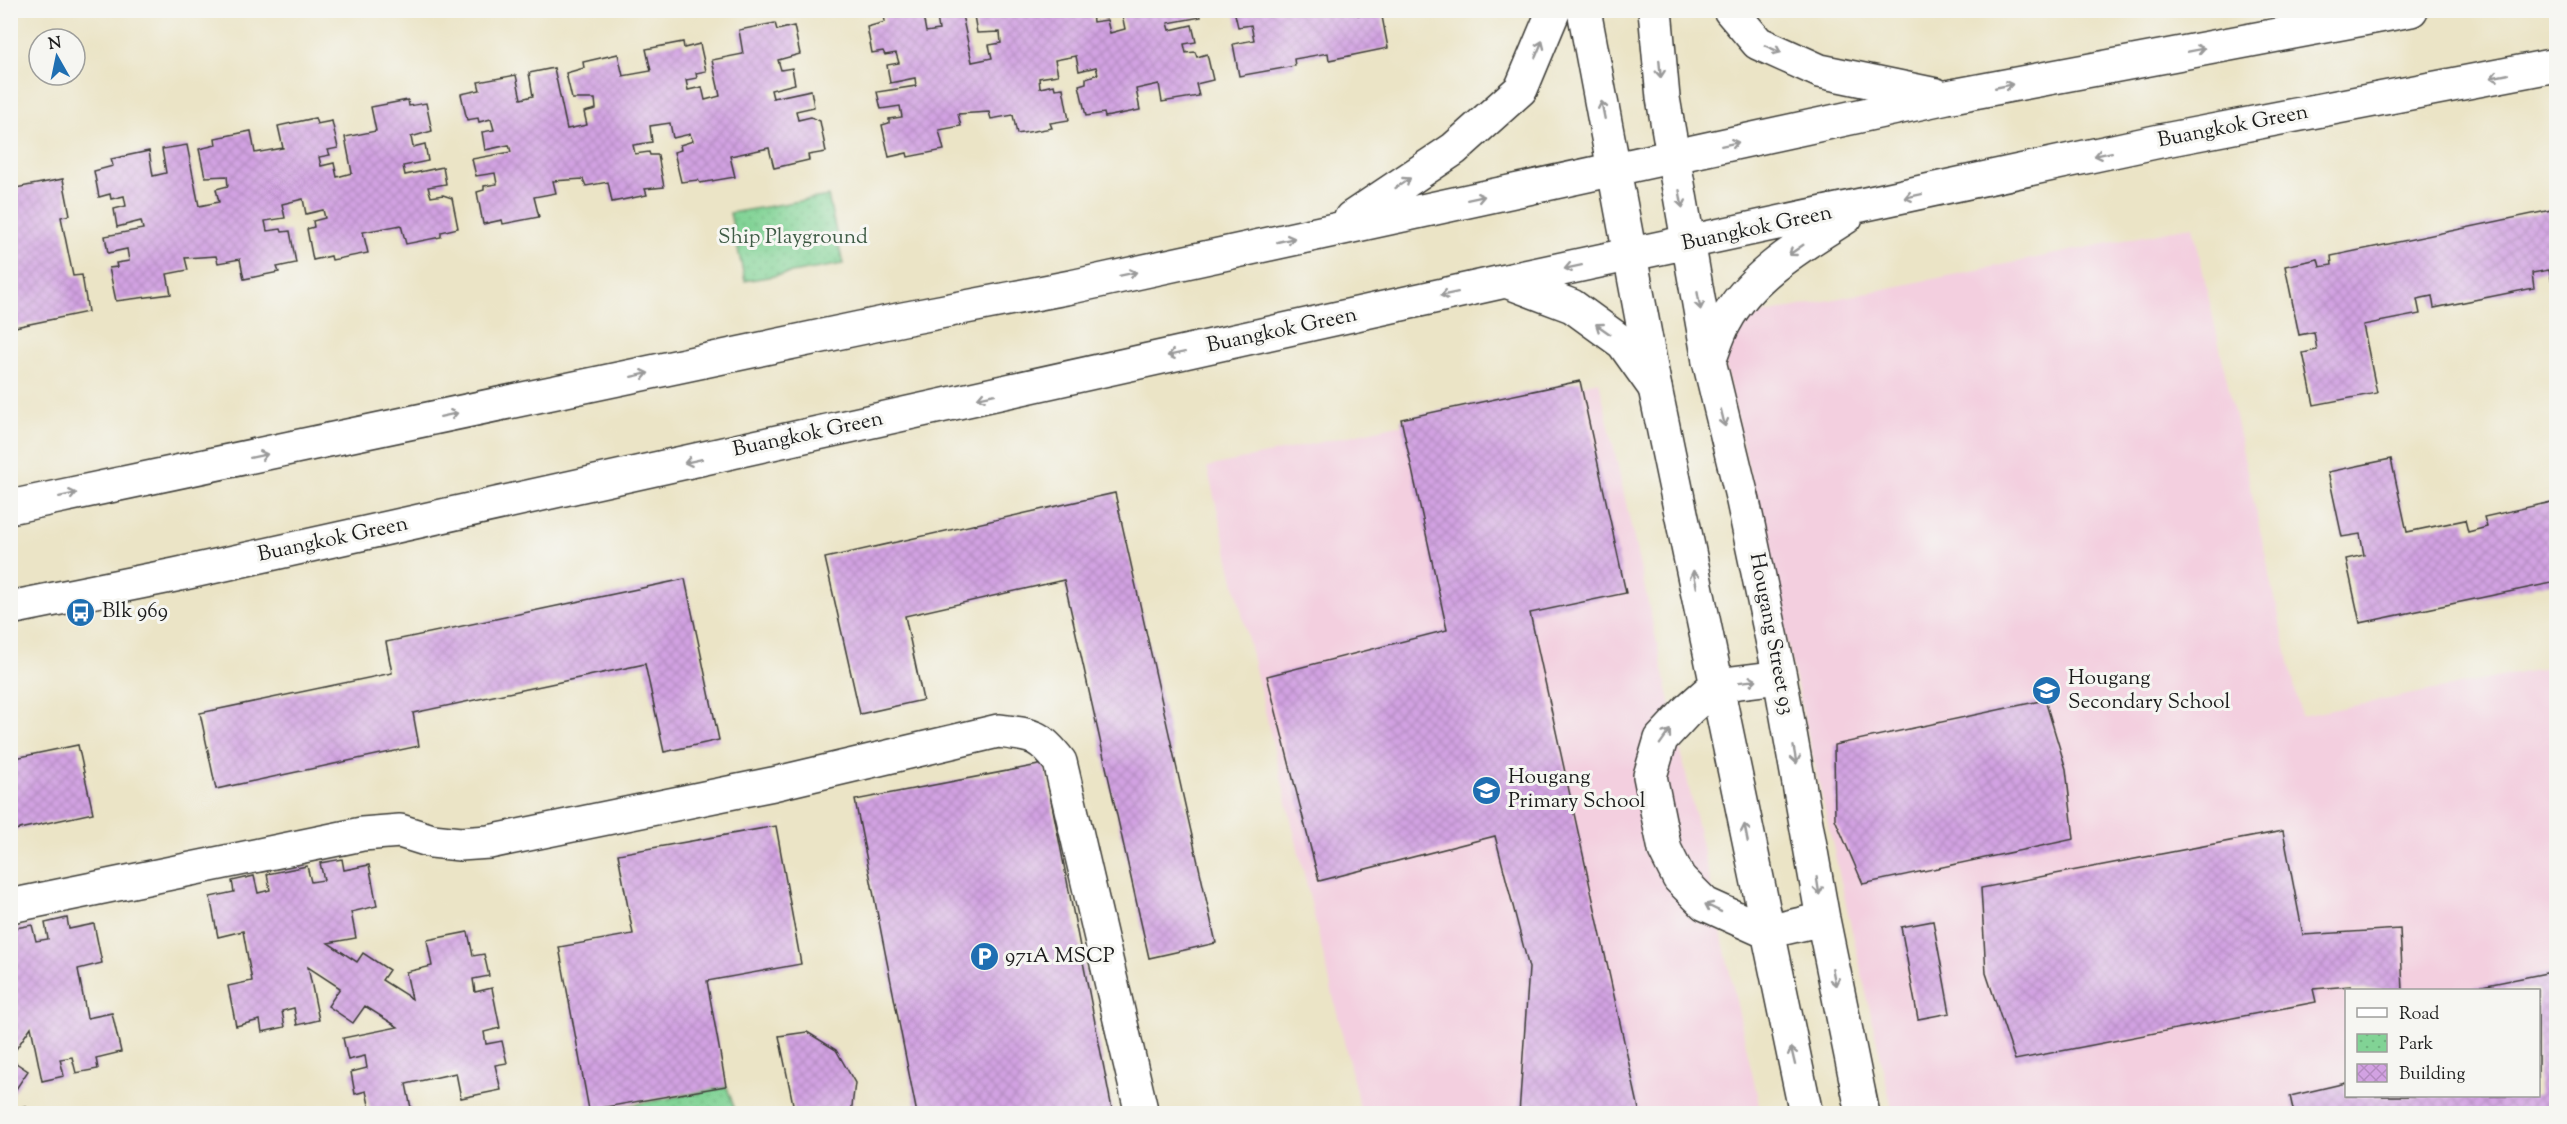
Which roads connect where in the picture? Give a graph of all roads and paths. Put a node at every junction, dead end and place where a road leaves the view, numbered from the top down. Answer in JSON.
{"nodes":[{"id":1,"x":1554,"y":10,"type":"edge"},
{"id":2,"x":1584,"y":10,"type":"edge"},
{"id":3,"x":1655,"y":10,"type":"edge"},
{"id":4,"x":1730,"y":10,"type":"edge"},
{"id":5,"x":2411,"y":10,"type":"edge"},
{"id":6,"x":2556,"y":65,"type":"edge"},
{"id":7,"x":1947,"y":97,"type":"junction"},
{"id":8,"x":1673,"y":155,"type":"junction"},
{"id":9,"x":1614,"y":168,"type":"junction"},
{"id":10,"x":1863,"y":206,"type":"junction"},
{"id":11,"x":1337,"y":227,"type":"junction"},
{"id":12,"x":1689,"y":243,"type":"junction"},
{"id":13,"x":1630,"y":255,"type":"junction"},
{"id":14,"x":1506,"y":281,"type":"junction"},
{"id":15,"x":1709,"y":361,"type":"junction"},
{"id":16,"x":1655,"y":388,"type":"junction"},
{"id":17,"x":10,"y":507,"type":"edge"},
{"id":18,"x":10,"y":608,"type":"edge"},
{"id":19,"x":1780,"y":677,"type":"junction"},
{"id":20,"x":1716,"y":686,"type":"junction"},
{"id":21,"x":10,"y":906,"type":"edge"},
{"id":22,"x":1823,"y":919,"type":"junction"},
{"id":23,"x":1767,"y":932,"type":"junction"},
{"id":24,"x":1142,"y":1113,"type":"edge"},
{"id":25,"x":1806,"y":1113,"type":"edge"},
{"id":26,"x":1863,"y":1113,"type":"edge"}],
"edges":[{"from":11,"to":1,"type":"main road","one_way":true},
{"from":9,"to":2,"type":"main road","one_way":true},
{"from":3,"to":8,"type":"main road","name":"Hougang Street 93","one_way":true},
{"from":4,"to":7,"type":"main road","one_way":true},
{"from":7,"to":5,"type":"main road","one_way":true},
{"from":6,"to":10,"type":"main road","name":"Buangkok Green","one_way":true},
{"from":8,"to":7,"type":"main road","one_way":true},
{"from":8,"to":9,"type":"main road"},
{"from":8,"to":12,"type":"main road","name":"Hougang Street 93","one_way":true},
{"from":11,"to":9,"type":"main road","one_way":true},
{"from":9,"to":13,"type":"main road"},
{"from":10,"to":12,"type":"main road","name":"Buangkok Green"},
{"from":10,"to":15,"type":"main road","one_way":true},
{"from":17,"to":11,"type":"main road","one_way":true},
{"from":12,"to":13,"type":"main road","name":"Buangkok Green"},
{"from":12,"to":15,"type":"main road","name":"Hougang Street 93","one_way":true},
{"from":13,"to":14,"type":"main road","name":"Buangkok Green","one_way":true},
{"from":13,"to":16,"type":"main road"},
{"from":16,"to":14,"type":"main road","one_way":true},
{"from":14,"to":18,"type":"main road","name":"Buangkok Green","one_way":true},
{"from":15,"to":19,"type":"main road","name":"Hougang Street 93","one_way":true},
{"from":20,"to":16,"type":"main road","one_way":true},
{"from":20,"to":19,"type":"main road","one_way":true},
{"from":19,"to":22,"type":"main road","name":"Hougang Street 93","one_way":true},
{"from":23,"to":20,"type":"main road","one_way":true},
{"from":23,"to":20,"type":"main road","one_way":true},
{"from":21,"to":24,"type":"main road"},
{"from":22,"to":23,"type":"main road"},
{"from":22,"to":26,"type":"main road","name":"Hougang Street 93","one_way":true},
{"from":25,"to":23,"type":"main road","one_way":true}]}
